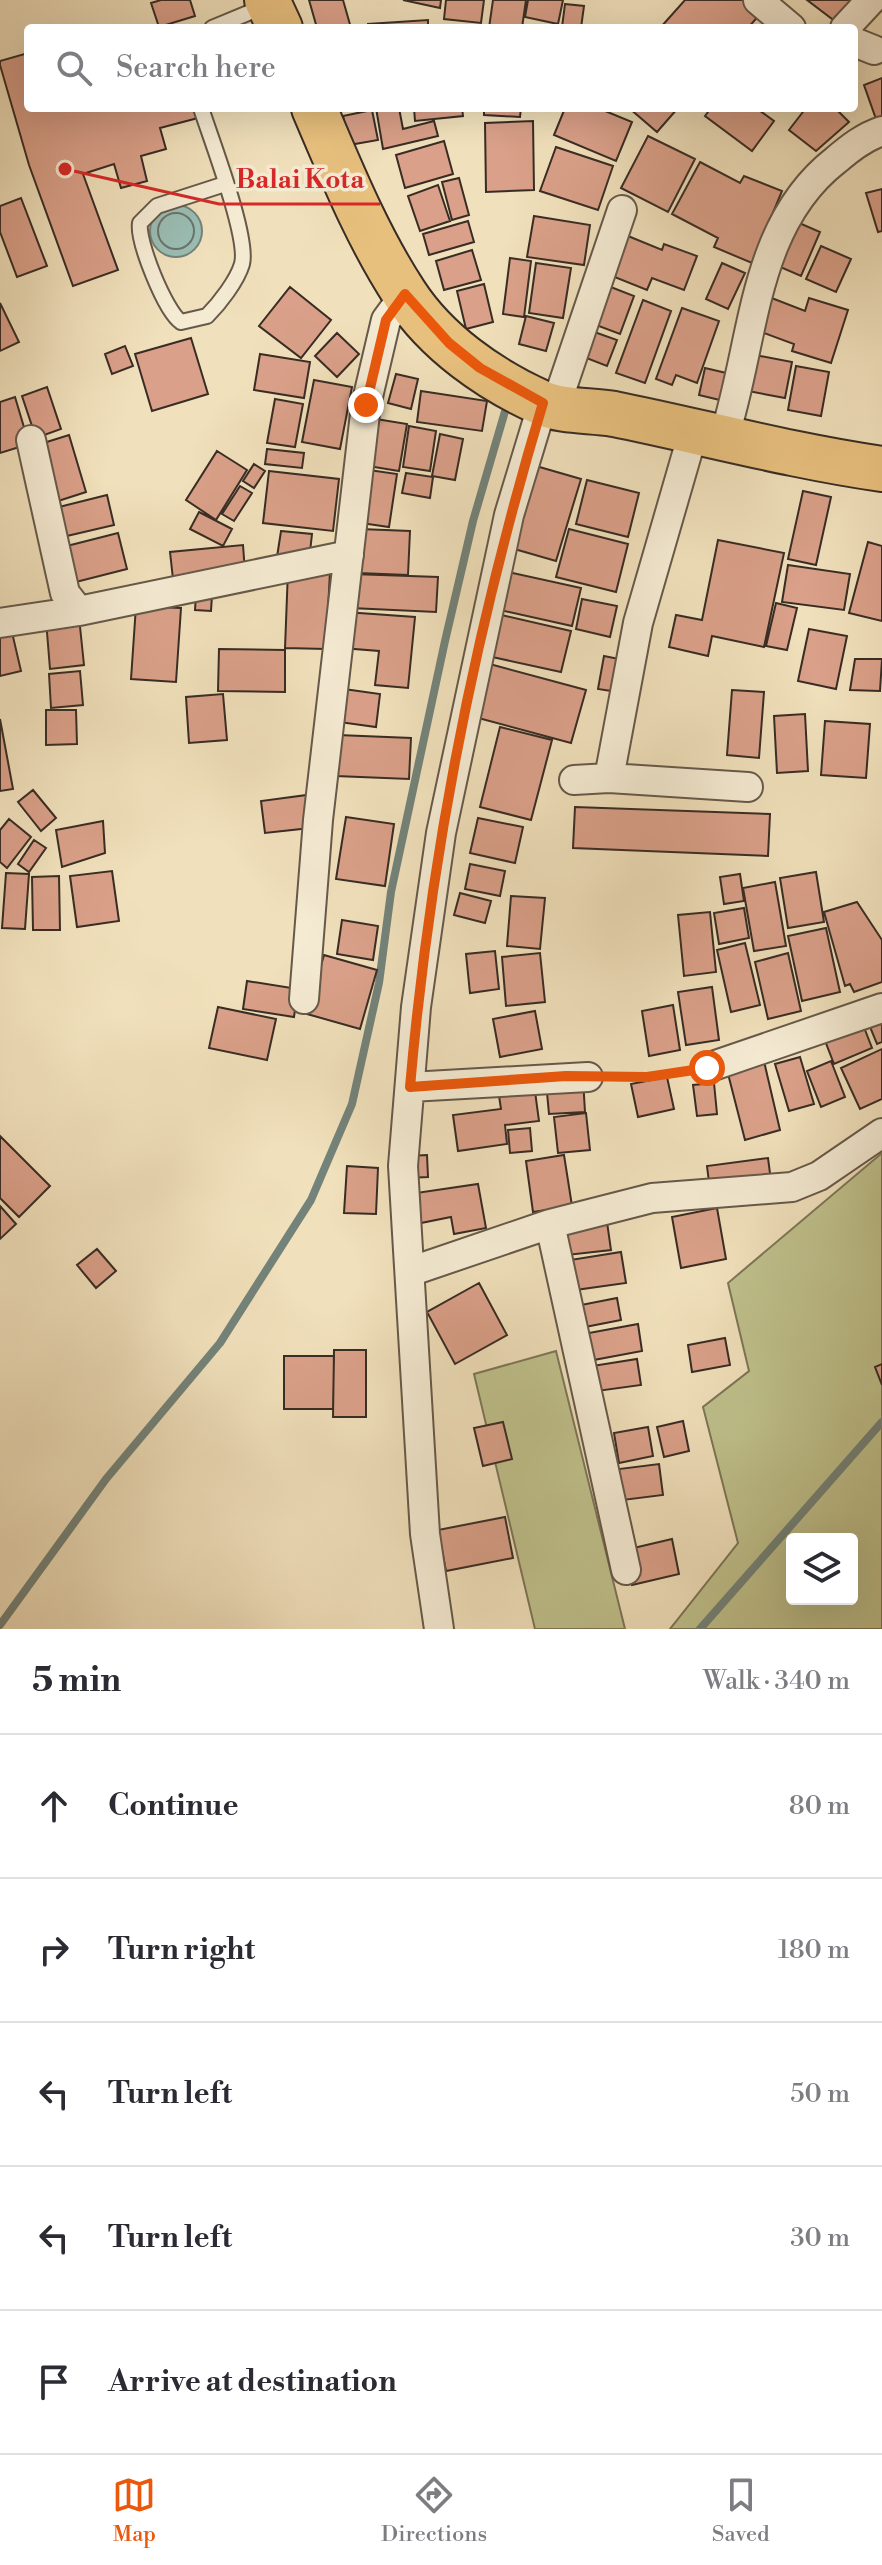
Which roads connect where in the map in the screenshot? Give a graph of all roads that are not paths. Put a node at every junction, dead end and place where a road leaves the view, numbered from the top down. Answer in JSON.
{"nodes":[{"id":1,"x":758,"y":0,"type":"edge"},
{"id":2,"x":871,"y":0,"type":"edge"},
{"id":3,"x":272,"y":11,"type":"edge"},
{"id":4,"x":226,"y":24,"type":"edge"},
{"id":5,"x":786,"y":24,"type":"edge"},
{"id":6,"x":849,"y":24,"type":"edge"},
{"id":7,"x":202,"y":112,"type":"edge"},
{"id":8,"x":316,"y":112,"type":"edge"},
{"id":9,"x":882,"y":131,"type":"edge"},
{"id":10,"x":225,"y":184,"type":"junction"},
{"id":11,"x":622,"y":210,"type":"dead end"},
{"id":12,"x":405,"y":294,"type":"junction"},
{"id":13,"x":531,"y":395,"type":"junction"},
{"id":14,"x":708,"y":435,"type":"junction"},
{"id":15,"x":31,"y":440,"type":"dead end"},
{"id":16,"x":882,"y":469,"type":"edge"},
{"id":17,"x":349,"y":555,"type":"junction"},
{"id":18,"x":79,"y":611,"type":"junction"},
{"id":19,"x":0,"y":623,"type":"edge"},
{"id":20,"x":609,"y":778,"type":"junction"},
{"id":21,"x":574,"y":780,"type":"dead end"},
{"id":22,"x":748,"y":787,"type":"dead end"},
{"id":23,"x":304,"y":999,"type":"dead end"},
{"id":24,"x":882,"y":1008,"type":"edge"},
{"id":25,"x":707,"y":1068,"type":"road end"},
{"id":26,"x":588,"y":1077,"type":"road end"},
{"id":27,"x":410,"y":1087,"type":"junction"},
{"id":28,"x":882,"y":1133,"type":"edge"},
{"id":29,"x":550,"y":1224,"type":"junction"},
{"id":30,"x":412,"y":1271,"type":"junction"},
{"id":31,"x":626,"y":1570,"type":"dead end"},
{"id":32,"x":439,"y":1629,"type":"edge"}],
"edges":[{"from":1,"to":5,"type":"street"},
{"from":2,"to":6,"type":"street"},
{"from":3,"to":4,"type":"lane"},
{"from":7,"to":10,"type":"lane"},
{"from":8,"to":12,"type":"main road"},
{"from":9,"to":14,"type":"street"},
{"from":10,"to":10,"type":"lane"},
{"from":11,"to":13,"type":"street"},
{"from":12,"to":13,"type":"main road"},
{"from":12,"to":17,"type":"street"},
{"from":13,"to":14,"type":"main road"},
{"from":13,"to":27,"type":"street"},
{"from":14,"to":16,"type":"main road"},
{"from":14,"to":20,"type":"street"},
{"from":15,"to":18,"type":"street"},
{"from":17,"to":18,"type":"street"},
{"from":17,"to":23,"type":"street"},
{"from":18,"to":19,"type":"street"},
{"from":20,"to":21,"type":"street"},
{"from":20,"to":22,"type":"street"},
{"from":24,"to":25,"type":"street"},
{"from":26,"to":27,"type":"street"},
{"from":27,"to":30,"type":"street"},
{"from":28,"to":29,"type":"street"},
{"from":29,"to":30,"type":"street"},
{"from":29,"to":31,"type":"street"},
{"from":30,"to":32,"type":"street"}]}
